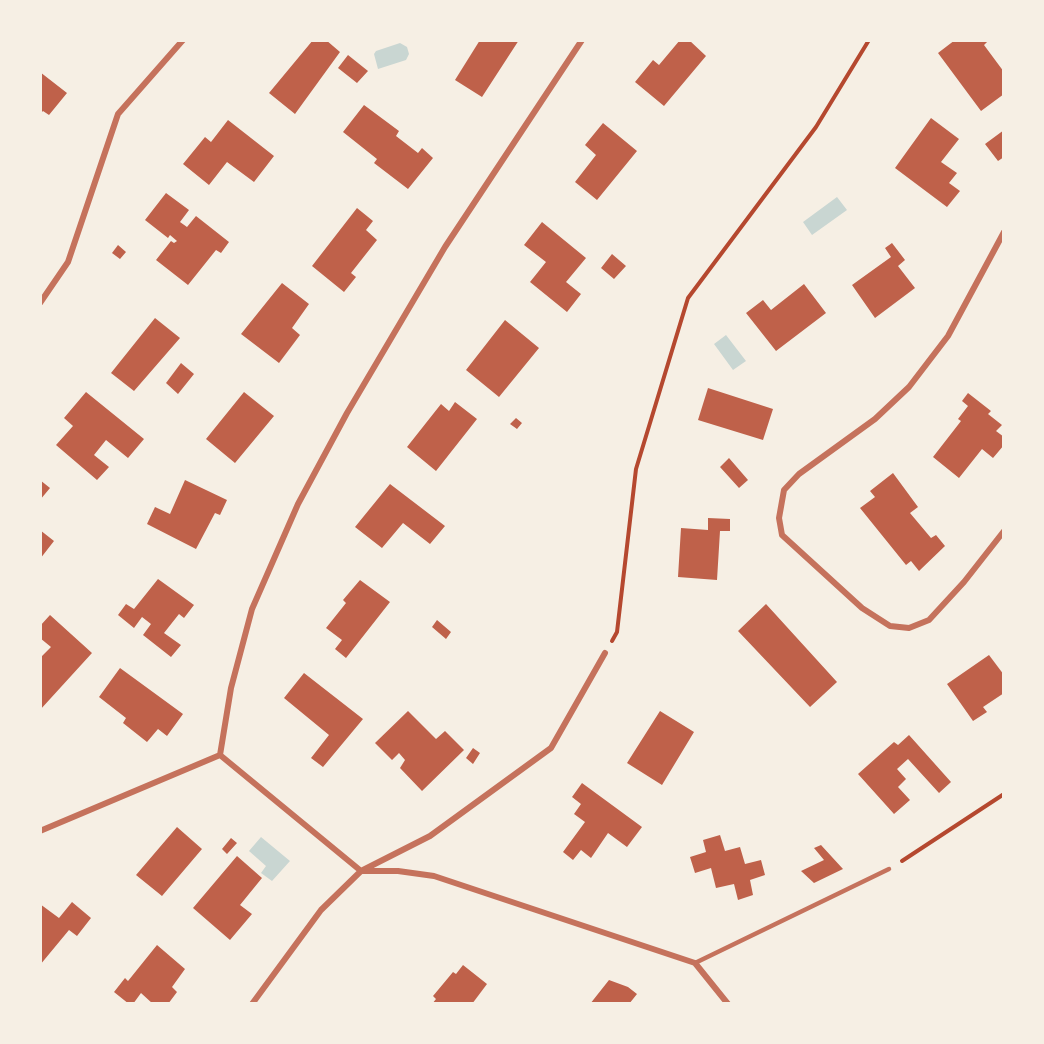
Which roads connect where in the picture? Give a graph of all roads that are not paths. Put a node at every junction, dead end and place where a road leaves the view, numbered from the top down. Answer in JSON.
{"nodes":[{"id":1,"x":183,"y":40,"type":"edge"},
{"id":2,"x":582,"y":40,"type":"edge"},
{"id":3,"x":1004,"y":232,"type":"edge"},
{"id":4,"x":40,"y":303,"type":"edge"},
{"id":5,"x":1004,"y":531,"type":"edge"},
{"id":6,"x":605,"y":653,"type":"road end"},
{"id":7,"x":220,"y":755,"type":"junction"},
{"id":8,"x":40,"y":831,"type":"edge"},
{"id":9,"x":889,"y":869,"type":"road end"},
{"id":10,"x":361,"y":871,"type":"junction"},
{"id":11,"x":695,"y":963,"type":"junction"},
{"id":12,"x":252,"y":1004,"type":"edge"},
{"id":13,"x":728,"y":1004,"type":"edge"}],
"edges":[{"from":1,"to":4,"type":"street"},
{"from":2,"to":7,"type":"street"},
{"from":3,"to":5,"type":"street"},
{"from":6,"to":10,"type":"street"},
{"from":7,"to":8,"type":"street"},
{"from":7,"to":10,"type":"street"},
{"from":9,"to":11,"type":"lane"},
{"from":10,"to":11,"type":"street"},
{"from":10,"to":12,"type":"street"},
{"from":11,"to":13,"type":"street"}]}
